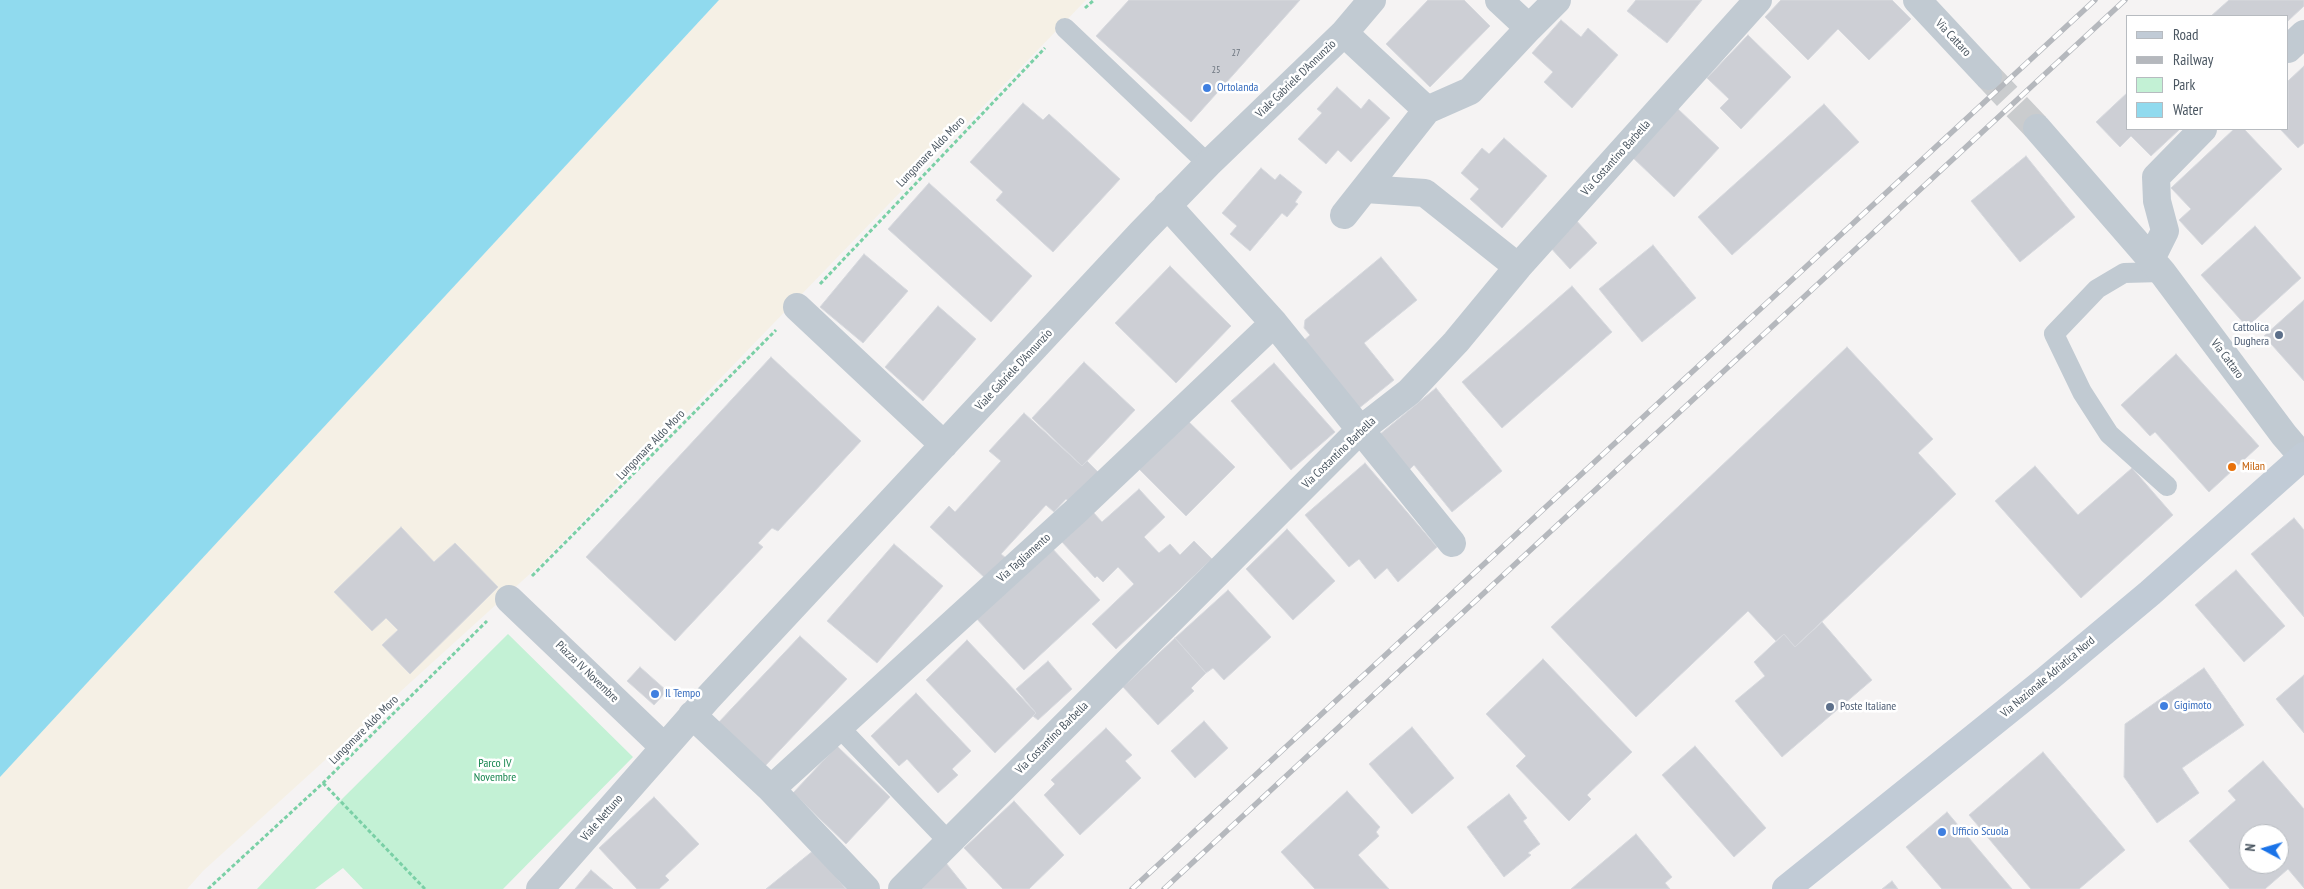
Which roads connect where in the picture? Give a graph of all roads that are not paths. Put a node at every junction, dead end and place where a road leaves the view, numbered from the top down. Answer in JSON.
{"nodes":[{"id":1,"x":1372,"y":0,"type":"edge"},
{"id":2,"x":1499,"y":0,"type":"edge"},
{"id":3,"x":1557,"y":0,"type":"edge"},
{"id":4,"x":1758,"y":0,"type":"edge"},
{"id":5,"x":1917,"y":0,"type":"edge"},
{"id":6,"x":1065,"y":28,"type":"road end"},
{"id":7,"x":1529,"y":28,"type":"junction"},
{"id":8,"x":1344,"y":33,"type":"junction"},
{"id":9,"x":2304,"y":34,"type":"edge"},
{"id":10,"x":2289,"y":48,"type":"edge"},
{"id":11,"x":1988,"y":76,"type":"tunnel mouth"},
{"id":12,"x":1427,"y":110,"type":"junction"},
{"id":13,"x":2037,"y":128,"type":"tunnel mouth"},
{"id":14,"x":2202,"y":130,"type":"edge"},
{"id":15,"x":1208,"y":164,"type":"junction"},
{"id":16,"x":1364,"y":189,"type":"junction"},
{"id":17,"x":1167,"y":205,"type":"junction"},
{"id":18,"x":1344,"y":216,"type":"dead end"},
{"id":19,"x":2157,"y":266,"type":"junction"},
{"id":20,"x":1518,"y":267,"type":"junction"},
{"id":21,"x":798,"y":307,"type":"road end"},
{"id":22,"x":1274,"y":323,"type":"junction"},
{"id":23,"x":1360,"y":430,"type":"junction"},
{"id":24,"x":944,"y":445,"type":"junction"},
{"id":25,"x":2304,"y":457,"type":"edge"},
{"id":26,"x":2168,"y":486,"type":"dead end"},
{"id":27,"x":1452,"y":543,"type":"dead end"},
{"id":28,"x":509,"y":599,"type":"road end"},
{"id":29,"x":692,"y":715,"type":"junction"},
{"id":30,"x":839,"y":727,"type":"junction"},
{"id":31,"x":664,"y":747,"type":"junction"},
{"id":32,"x":771,"y":789,"type":"junction"},
{"id":33,"x":949,"y":842,"type":"junction"},
{"id":34,"x":540,"y":889,"type":"edge"},
{"id":35,"x":866,"y":889,"type":"edge"},
{"id":36,"x":902,"y":889,"type":"edge"},
{"id":37,"x":1786,"y":889,"type":"edge"}],
"edges":[{"from":1,"to":8,"type":"street","name":"Viale Gabriele D'Annunzio"},
{"from":2,"to":7,"type":"street"},
{"from":3,"to":7,"type":"street"},
{"from":4,"to":20,"type":"street","name":"Via Costantino Barbella"},
{"from":5,"to":11,"type":"street","name":"Via Cattaro"},
{"from":6,"to":15,"type":"lane"},
{"from":7,"to":12,"type":"street"},
{"from":8,"to":12,"type":"street"},
{"from":8,"to":15,"type":"street","name":"Viale Gabriele D'Annunzio"},
{"from":9,"to":10,"type":"street"},
{"from":12,"to":16,"type":"street"},
{"from":13,"to":19,"type":"street","name":"Via Cattaro"},
{"from":14,"to":19,"type":"street"},
{"from":15,"to":17,"type":"street","name":"Viale Gabriele D'Annunzio"},
{"from":16,"to":18,"type":"street"},
{"from":16,"to":20,"type":"street"},
{"from":17,"to":22,"type":"street"},
{"from":17,"to":24,"type":"street","name":"Viale Gabriele D'Annunzio"},
{"from":19,"to":25,"type":"street","name":"Via Cattaro"},
{"from":19,"to":26,"type":"lane"},
{"from":20,"to":23,"type":"street","name":"Via Costantino Barbella"},
{"from":21,"to":24,"type":"street"},
{"from":22,"to":23,"type":"street"},
{"from":22,"to":30,"type":"street","name":"Via Tagliamento"},
{"from":23,"to":27,"type":"street"},
{"from":23,"to":33,"type":"street","name":"Via Costantino Barbella"},
{"from":24,"to":29,"type":"street","name":"Viale Gabriele D'Annunzio"},
{"from":25,"to":37,"type":"main road","name":"Via Nazionale Adriatica Nord"},
{"from":28,"to":31,"type":"street","name":"Piazza IV Novembre"},
{"from":29,"to":31,"type":"street","name":"Viale Gabriele D'Annunzio"},
{"from":29,"to":32,"type":"street"},
{"from":30,"to":32,"type":"street","name":"Via Tagliamento"},
{"from":30,"to":33,"type":"lane"},
{"from":31,"to":34,"type":"street","name":"Viale Nettuno"},
{"from":32,"to":35,"type":"street"},
{"from":33,"to":36,"type":"street","name":"Via Costantino Barbella"}]}
